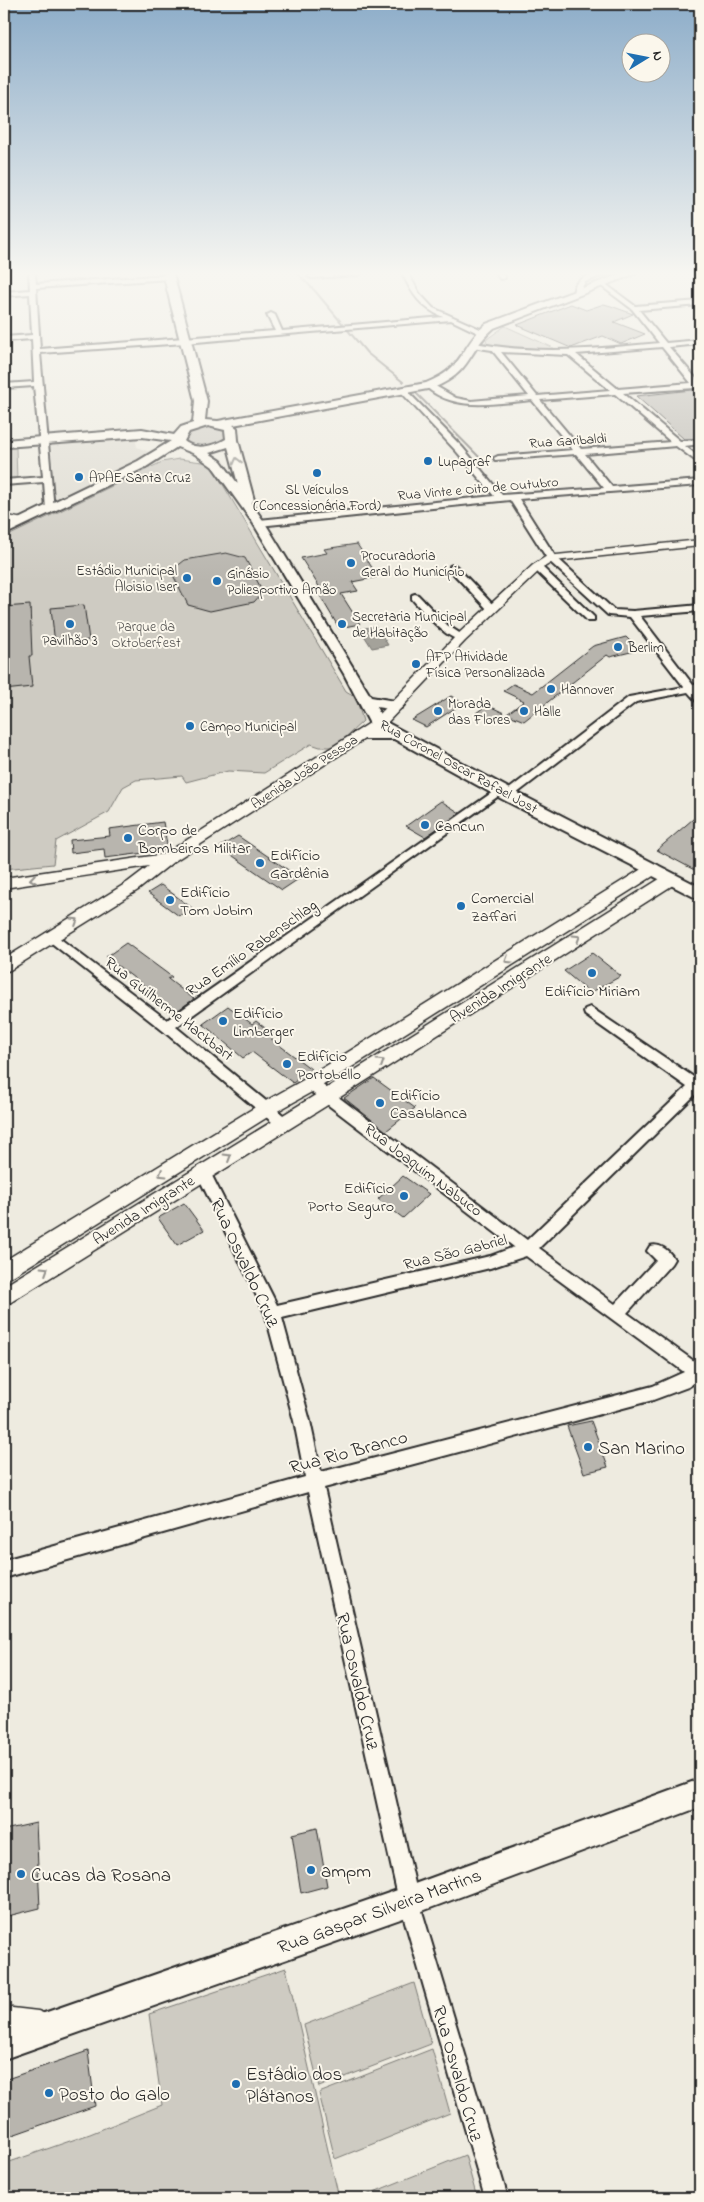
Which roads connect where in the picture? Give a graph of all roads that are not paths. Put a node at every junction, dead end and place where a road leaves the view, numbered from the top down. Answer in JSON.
{"nodes":[{"id":1,"x":38,"y":376,"type":"edge"},
{"id":2,"x":194,"y":376,"type":"edge"},
{"id":3,"x":449,"y":376,"type":"edge"},
{"id":4,"x":516,"y":376,"type":"edge"},
{"id":5,"x":597,"y":376,"type":"edge"},
{"id":6,"x":691,"y":376,"type":"edge"},
{"id":7,"x":38,"y":384,"type":"junction"},
{"id":8,"x":4,"y":386,"type":"edge"},
{"id":9,"x":429,"y":386,"type":"junction"},
{"id":10,"x":699,"y":386,"type":"edge"},
{"id":11,"x":405,"y":390,"type":"junction"},
{"id":12,"x":615,"y":391,"type":"junction"},
{"id":13,"x":535,"y":398,"type":"junction"},
{"id":14,"x":201,"y":401,"type":"junction"},
{"id":15,"x":262,"y":418,"type":"junction"},
{"id":16,"x":216,"y":423,"type":"junction"},
{"id":17,"x":194,"y":426,"type":"junction"},
{"id":18,"x":124,"y":434,"type":"junction"},
{"id":19,"x":232,"y":435,"type":"junction"},
{"id":20,"x":45,"y":440,"type":"junction"},
{"id":21,"x":178,"y":440,"type":"junction"},
{"id":22,"x":700,"y":442,"type":"edge"},
{"id":23,"x":4,"y":443,"type":"edge"},
{"id":24,"x":680,"y":445,"type":"junction"},
{"id":25,"x":196,"y":450,"type":"junction"},
{"id":26,"x":580,"y":453,"type":"junction"},
{"id":27,"x":168,"y":458,"type":"junction"},
{"id":28,"x":498,"y":458,"type":"dead end"},
{"id":29,"x":700,"y":462,"type":"edge"},
{"id":30,"x":142,"y":464,"type":"junction"},
{"id":31,"x":217,"y":464,"type":"junction"},
{"id":32,"x":47,"y":479,"type":"junction"},
{"id":33,"x":700,"y":482,"type":"edge"},
{"id":34,"x":4,"y":483,"type":"edge"},
{"id":35,"x":237,"y":483,"type":"junction"},
{"id":36,"x":611,"y":491,"type":"junction"},
{"id":37,"x":513,"y":497,"type":"junction"},
{"id":38,"x":500,"y":498,"type":"junction"},
{"id":39,"x":50,"y":510,"type":"junction"},
{"id":40,"x":4,"y":518,"type":"edge"},
{"id":41,"x":256,"y":520,"type":"junction"},
{"id":42,"x":24,"y":522,"type":"junction"},
{"id":43,"x":4,"y":531,"type":"edge"},
{"id":44,"x":700,"y":543,"type":"edge"},
{"id":45,"x":551,"y":558,"type":"junction"},
{"id":46,"x":537,"y":567,"type":"junction"},
{"id":47,"x":453,"y":568,"type":"dead end"},
{"id":48,"x":415,"y":597,"type":"dead end"},
{"id":49,"x":700,"y":608,"type":"edge"},
{"id":50,"x":492,"y":609,"type":"junction"},
{"id":51,"x":633,"y":614,"type":"junction"},
{"id":52,"x":591,"y":619,"type":"dead end"},
{"id":53,"x":461,"y":638,"type":"junction"},
{"id":54,"x":695,"y":688,"type":"edge"},
{"id":55,"x":700,"y":699,"type":"edge"},
{"id":56,"x":367,"y":703,"type":"junction"},
{"id":57,"x":396,"y":705,"type":"junction"},
{"id":58,"x":378,"y":724,"type":"junction"},
{"id":59,"x":397,"y":734,"type":"junction"},
{"id":60,"x":361,"y":735,"type":"junction"},
{"id":61,"x":504,"y":793,"type":"junction"},
{"id":62,"x":168,"y":859,"type":"junction"},
{"id":63,"x":111,"y":868,"type":"junction"},
{"id":64,"x":654,"y":869,"type":"junction"},
{"id":65,"x":672,"y":879,"type":"junction"},
{"id":66,"x":4,"y":883,"type":"edge"},
{"id":67,"x":133,"y":886,"type":"junction"},
{"id":68,"x":700,"y":894,"type":"edge"},
{"id":69,"x":610,"y":896,"type":"junction"},
{"id":70,"x":626,"y":907,"type":"junction"},
{"id":71,"x":50,"y":937,"type":"junction"},
{"id":72,"x":4,"y":966,"type":"edge"},
{"id":73,"x":590,"y":1012,"type":"dead end"},
{"id":74,"x":167,"y":1027,"type":"junction"},
{"id":75,"x":311,"y":1084,"type":"junction"},
{"id":76,"x":698,"y":1084,"type":"edge"},
{"id":77,"x":328,"y":1096,"type":"junction"},
{"id":78,"x":268,"y":1108,"type":"junction"},
{"id":79,"x":283,"y":1123,"type":"junction"},
{"id":80,"x":203,"y":1172,"type":"junction"},
{"id":81,"x":528,"y":1249,"type":"junction"},
{"id":82,"x":655,"y":1251,"type":"dead end"},
{"id":83,"x":4,"y":1271,"type":"edge"},
{"id":84,"x":4,"y":1296,"type":"edge"},
{"id":85,"x":273,"y":1312,"type":"junction"},
{"id":86,"x":617,"y":1313,"type":"junction"},
{"id":87,"x":699,"y":1371,"type":"edge"},
{"id":88,"x":316,"y":1482,"type":"junction"},
{"id":89,"x":4,"y":1569,"type":"edge"},
{"id":90,"x":700,"y":1793,"type":"edge"},
{"id":91,"x":409,"y":1901,"type":"junction"},
{"id":92,"x":4,"y":2021,"type":"edge"},
{"id":93,"x":56,"y":2025,"type":"junction"},
{"id":94,"x":4,"y":2043,"type":"edge"},
{"id":95,"x":496,"y":2198,"type":"edge"}],
"edges":[{"from":1,"to":7,"type":"street"},
{"from":2,"to":14,"type":"main road"},
{"from":3,"to":9,"type":"main road"},
{"from":4,"to":13,"type":"street"},
{"from":5,"to":12,"type":"street"},
{"from":6,"to":10,"type":"street"},
{"from":7,"to":8,"type":"street"},
{"from":7,"to":20,"type":"street"},
{"from":9,"to":11,"type":"main road"},
{"from":9,"to":13,"type":"street"},
{"from":10,"to":12,"type":"street"},
{"from":11,"to":15,"type":"main road"},
{"from":11,"to":38,"type":"street"},
{"from":12,"to":13,"type":"street"},
{"from":12,"to":24,"type":"street"},
{"from":13,"to":26,"type":"street"},
{"from":14,"to":16,"type":"main road"},
{"from":14,"to":17,"type":"main road"},
{"from":15,"to":16,"type":"main road"},
{"from":15,"to":19,"type":"main road"},
{"from":16,"to":17,"type":"main road"},
{"from":16,"to":19,"type":"main road"},
{"from":17,"to":18,"type":"main road"},
{"from":17,"to":21,"type":"main road"},
{"from":18,"to":20,"type":"main road"},
{"from":18,"to":21,"type":"main road","name":"Rua Coronel Oscar Rafael Jost"},
{"from":19,"to":25,"type":"main road"},
{"from":35,"to":19,"type":"main road","name":"Rua Coronel Oscar Rafael Jost","one_way":true},
{"from":20,"to":23,"type":"main road"},
{"from":20,"to":32,"type":"street"},
{"from":21,"to":25,"type":"main road","name":"Rua Coronel Oscar Rafael Jost"},
{"from":21,"to":30,"type":"main road"},
{"from":22,"to":24,"type":"street","name":"Rua Garibaldi"},
{"from":24,"to":26,"type":"street","name":"Rua Garibaldi"},
{"from":24,"to":29,"type":"street"},
{"from":25,"to":27,"type":"main road"},
{"from":25,"to":31,"type":"main road","name":"Rua Coronel Oscar Rafael Jost"},
{"from":26,"to":28,"type":"street","name":"Rua Garibaldi"},
{"from":26,"to":36,"type":"street"},
{"from":27,"to":30,"type":"main road"},
{"from":27,"to":31,"type":"main road"},
{"from":30,"to":39,"type":"main road"},
{"from":31,"to":35,"type":"main road","name":"Rua Coronel Oscar Rafael Jost"},
{"from":32,"to":34,"type":"street"},
{"from":32,"to":39,"type":"street"},
{"from":33,"to":36,"type":"street","name":"Rua Vinte e Oito de Outubro"},
{"from":35,"to":41,"type":"main road","name":"Rua Coronel Oscar Rafael Jost"},
{"from":36,"to":37,"type":"street","name":"Rua Vinte e Oito de Outubro"},
{"from":37,"to":38,"type":"street","name":"Rua Vinte e Oito de Outubro"},
{"from":37,"to":45,"type":"street"},
{"from":38,"to":41,"type":"street","name":"Rua Vinte e Oito de Outubro"},
{"from":39,"to":42,"type":"main road"},
{"from":40,"to":42,"type":"street"},
{"from":41,"to":56,"type":"main road","name":"Rua Coronel Oscar Rafael Jost"},
{"from":42,"to":43,"type":"main road"},
{"from":44,"to":45,"type":"street","name":"Avenida João Pessoa"},
{"from":45,"to":46,"type":"street","name":"Avenida João Pessoa"},
{"from":45,"to":51,"type":"street"},
{"from":46,"to":50,"type":"street","name":"Avenida João Pessoa"},
{"from":46,"to":52,"type":"street"},
{"from":47,"to":50,"type":"street"},
{"from":48,"to":53,"type":"street"},
{"from":49,"to":51,"type":"street"},
{"from":50,"to":53,"type":"street","name":"Avenida João Pessoa"},
{"from":51,"to":54,"type":"street"},
{"from":53,"to":57,"type":"street","name":"Avenida João Pessoa"},
{"from":54,"to":55,"type":"street"},
{"from":54,"to":61,"type":"street","name":"Rua Emílio Rabenschlag"},
{"from":56,"to":57,"type":"main road"},
{"from":56,"to":58,"type":"main road","name":"Rua Coronel Oscar Rafael Jost"},
{"from":56,"to":60,"type":"main road"},
{"from":57,"to":58,"type":"street","name":"Avenida João Pessoa"},
{"from":58,"to":59,"type":"main road","name":"Rua Coronel Oscar Rafael Jost"},
{"from":58,"to":60,"type":"street","name":"Avenida João Pessoa"},
{"from":59,"to":60,"type":"main road"},
{"from":59,"to":61,"type":"main road","name":"Rua Coronel Oscar Rafael Jost"},
{"from":60,"to":62,"type":"street","name":"Avenida João Pessoa"},
{"from":61,"to":64,"type":"main road","name":"Rua Coronel Oscar Rafael Jost"},
{"from":61,"to":74,"type":"street","name":"Rua Emílio Rabenschlag"},
{"from":62,"to":63,"type":"street"},
{"from":62,"to":67,"type":"street","name":"Avenida João Pessoa"},
{"from":63,"to":66,"type":"street","one_way":true},
{"from":63,"to":67,"type":"street"},
{"from":64,"to":65,"type":"main road","name":"Rua Coronel Oscar Rafael Jost"},
{"from":64,"to":69,"type":"street","name":"Avenida Imigrante"},
{"from":65,"to":68,"type":"main road","name":"Rua Coronel Oscar Rafael Jost"},
{"from":65,"to":70,"type":"street","name":"Avenida Imigrante"},
{"from":71,"to":67,"type":"street","name":"Avenida João Pessoa","one_way":true},
{"from":69,"to":70,"type":"street"},
{"from":69,"to":75,"type":"street","name":"Avenida Imigrante","one_way":true},
{"from":77,"to":70,"type":"street","name":"Avenida Imigrante","one_way":true},
{"from":71,"to":72,"type":"street","name":"Avenida João Pessoa"},
{"from":71,"to":74,"type":"street","name":"Rua Guilherme Hackbart"},
{"from":73,"to":76,"type":"street"},
{"from":74,"to":78,"type":"street","name":"Rua Guilherme Hackbart"},
{"from":75,"to":77,"type":"street"},
{"from":75,"to":78,"type":"street","name":"Avenida Imigrante"},
{"from":76,"to":81,"type":"street","name":"Rua São Gabriel"},
{"from":77,"to":79,"type":"street","name":"Avenida Imigrante"},
{"from":77,"to":81,"type":"street","name":"Rua Joaquim Nabuco"},
{"from":78,"to":79,"type":"street"},
{"from":78,"to":83,"type":"street","name":"Avenida Imigrante","one_way":true},
{"from":80,"to":79,"type":"street","name":"Avenida Imigrante","one_way":true},
{"from":84,"to":80,"type":"street","name":"Avenida Imigrante","one_way":true},
{"from":80,"to":85,"type":"street","name":"Rua Osvaldo Cruz"},
{"from":81,"to":85,"type":"street","name":"Rua São Gabriel"},
{"from":81,"to":86,"type":"street","name":"Rua Joaquim Nabuco"},
{"from":82,"to":86,"type":"street"},
{"from":85,"to":88,"type":"street","name":"Rua Osvaldo Cruz"},
{"from":86,"to":87,"type":"street","name":"Rua Joaquim Nabuco"},
{"from":87,"to":88,"type":"street","name":"Rua Rio Branco"},
{"from":88,"to":89,"type":"street","name":"Rua Rio Branco"},
{"from":88,"to":91,"type":"street","name":"Rua Osvaldo Cruz"},
{"from":90,"to":91,"type":"main road","name":"Rua Gaspar Silveira Martins"},
{"from":91,"to":93,"type":"main road","name":"Rua Gaspar Silveira Martins"},
{"from":91,"to":95,"type":"street","name":"Rua Osvaldo Cruz"},
{"from":92,"to":93,"type":"street","name":"Rua Gaspar Silveira Martins"},
{"from":93,"to":94,"type":"main road","name":"Rua Gaspar Silveira Martins"}]}
